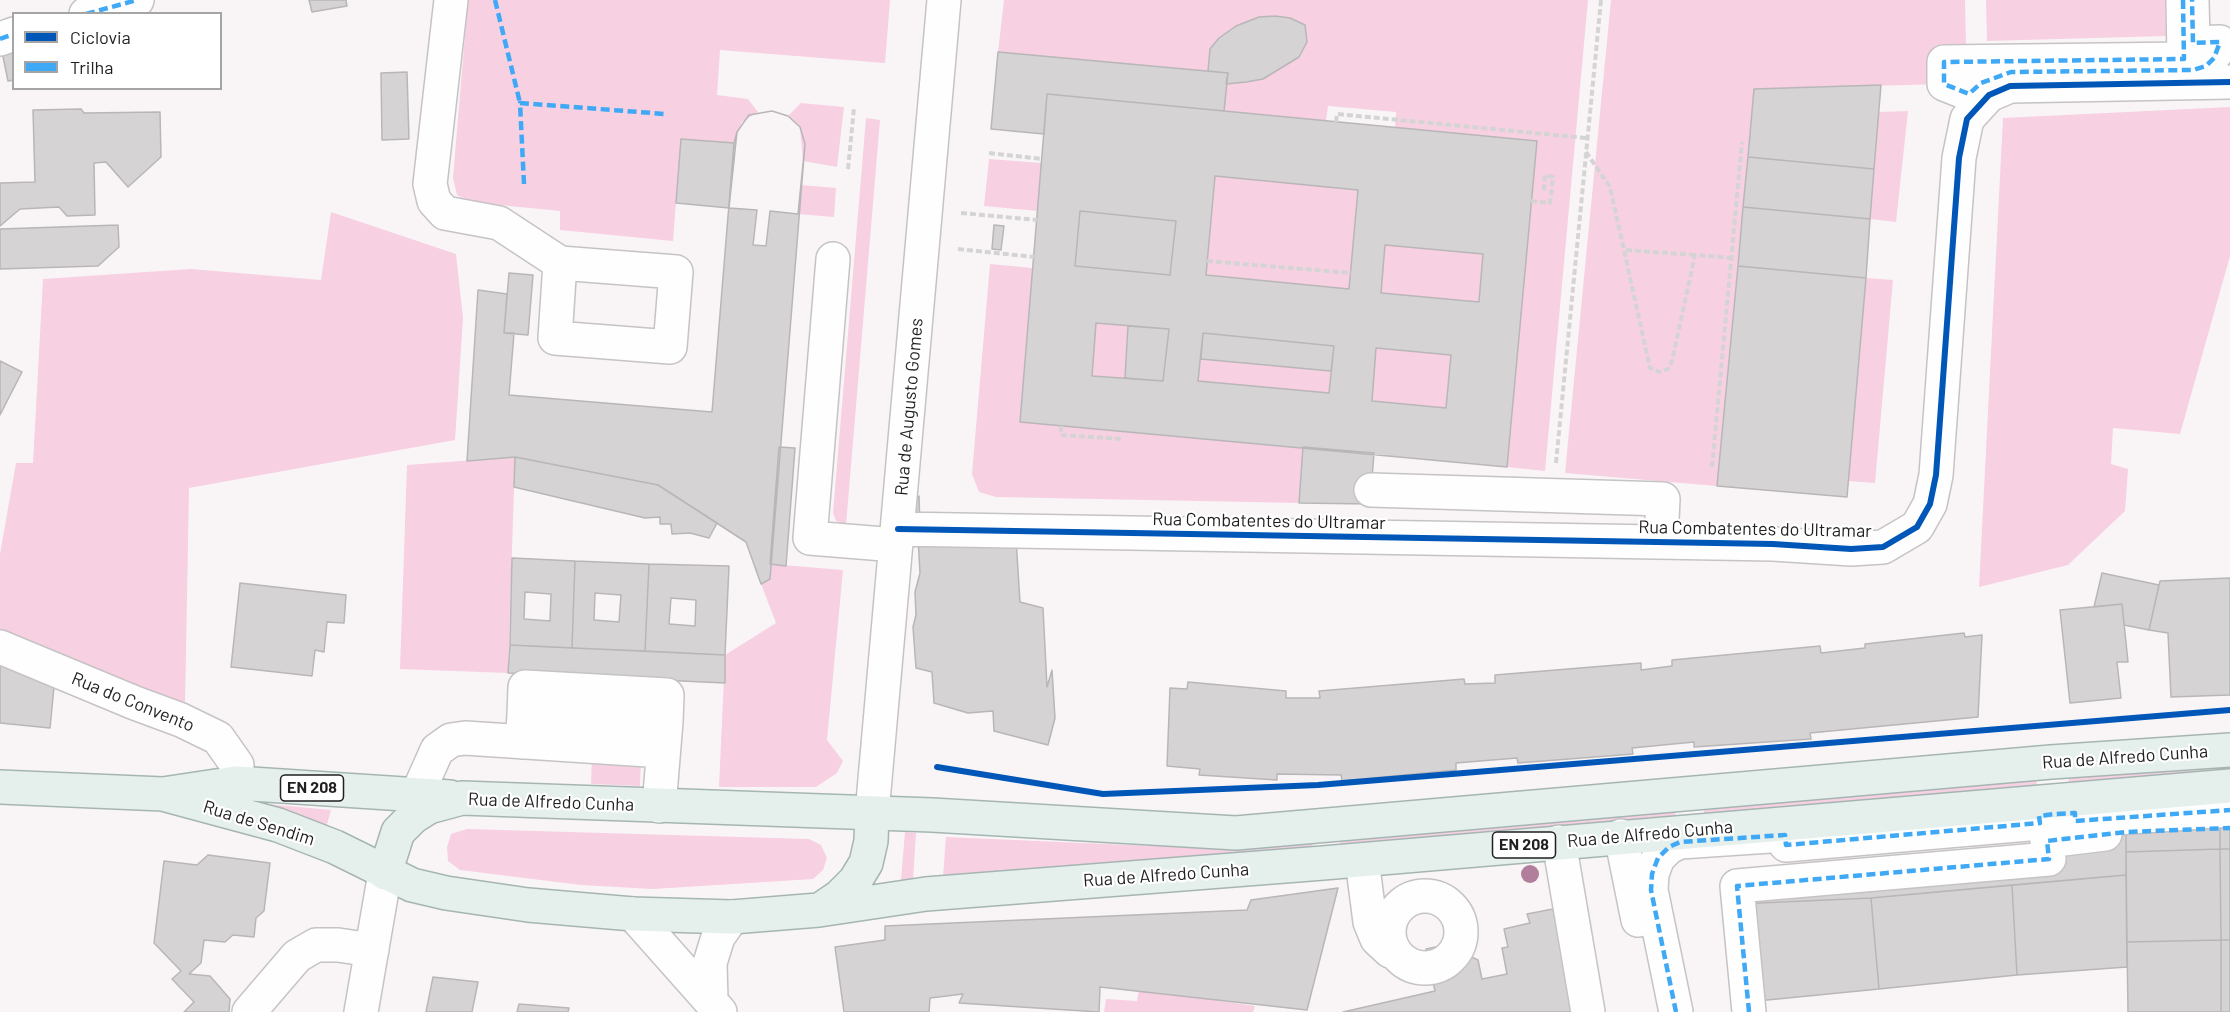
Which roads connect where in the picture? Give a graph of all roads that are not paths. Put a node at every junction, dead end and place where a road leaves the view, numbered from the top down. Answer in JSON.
{"nodes":[{"id":1,"x":137,"y":0,"type":"edge"},
{"id":2,"x":451,"y":0,"type":"edge"},
{"id":3,"x":944,"y":0,"type":"edge"},
{"id":4,"x":2183,"y":0,"type":"edge"},
{"id":5,"x":2193,"y":0,"type":"edge"},
{"id":6,"x":93,"y":12,"type":"edge"},
{"id":7,"x":2230,"y":82,"type":"edge"},
{"id":8,"x":833,"y":259,"type":"dead end"},
{"id":9,"x":560,"y":263,"type":"dead end"},
{"id":10,"x":1371,"y":490,"type":"dead end"},
{"id":11,"x":897,"y":537,"type":"junction"},
{"id":12,"x":1661,"y":542,"type":"junction"},
{"id":13,"x":0,"y":647,"type":"edge"},
{"id":14,"x":523,"y":728,"type":"junction"},
{"id":15,"x":664,"y":736,"type":"junction"},
{"id":16,"x":2230,"y":750,"type":"edge"},
{"id":17,"x":236,"y":783,"type":"junction"},
{"id":18,"x":2230,"y":786,"type":"edge"},
{"id":19,"x":0,"y":787,"type":"edge"},
{"id":20,"x":163,"y":794,"type":"junction"},
{"id":21,"x":417,"y":795,"type":"junction"},
{"id":22,"x":462,"y":798,"type":"junction"},
{"id":23,"x":659,"y":806,"type":"junction"},
{"id":24,"x":2230,"y":810,"type":"edge"},
{"id":25,"x":872,"y":813,"type":"junction"},
{"id":26,"x":2230,"y":828,"type":"edge"},
{"id":27,"x":1621,"y":836,"type":"junction"},
{"id":28,"x":1558,"y":842,"type":"junction"},
{"id":29,"x":1362,"y":860,"type":"junction"},
{"id":30,"x":385,"y":873,"type":"junction"},
{"id":31,"x":819,"y":910,"type":"junction"},
{"id":32,"x":1381,"y":910,"type":"junction"},
{"id":33,"x":633,"y":914,"type":"junction"},
{"id":34,"x":732,"y":917,"type":"junction"},
{"id":35,"x":372,"y":950,"type":"junction"},
{"id":36,"x":715,"y":1006,"type":"edge"},
{"id":37,"x":253,"y":1010,"type":"edge"},
{"id":38,"x":362,"y":1012,"type":"edge"},
{"id":39,"x":1588,"y":1012,"type":"edge"},
{"id":40,"x":1657,"y":1012,"type":"edge"},
{"id":41,"x":1676,"y":1012,"type":"edge"},
{"id":42,"x":1749,"y":1012,"type":"edge"}],
"edges":[{"from":1,"to":6,"type":"street"},
{"from":2,"to":9,"type":"street"},
{"from":3,"to":11,"type":"street","name":"Rua de Augusto Gomes"},
{"from":4,"to":5,"type":"street"},
{"from":7,"to":12,"type":"street","name":"Rua Combatentes do Ultramar"},
{"from":8,"to":11,"type":"street","name":"Rua Combatentes do Ultramar"},
{"from":10,"to":12,"type":"street"},
{"from":11,"to":12,"type":"street","name":"Rua Combatentes do Ultramar"},
{"from":11,"to":25,"type":"street","name":"Rua de Augusto Gomes"},
{"from":13,"to":17,"type":"street","name":"Rua do Convento"},
{"from":14,"to":15,"type":"street"},
{"from":14,"to":15,"type":"street"},
{"from":14,"to":21,"type":"street"},
{"from":15,"to":23,"type":"street"},
{"from":16,"to":25,"type":"main road","name":"Rua de Alfredo Cunha","number":"EN 208"},
{"from":17,"to":20,"type":"main road","name":"Rua de Sendim","number":"EN 208"},
{"from":17,"to":21,"type":"main road","name":"Rua de Sendim","number":"EN 208"},
{"from":18,"to":27,"type":"main road","name":"Rua de Alfredo Cunha","number":"EN 208"},
{"from":19,"to":20,"type":"main road","name":"Rua de Sendim","number":"EN 208"},
{"from":20,"to":30,"type":"main road","name":"Rua de Sendim","number":"EN 208"},
{"from":21,"to":22,"type":"main road","name":"Rua de Sendim","number":"EN 208"},
{"from":22,"to":23,"type":"main road","name":"Rua de Alfredo Cunha"},
{"from":22,"to":30,"type":"main road","name":"Rua de Alfredo Cunha"},
{"from":23,"to":25,"type":"main road","name":"Rua de Alfredo Cunha"},
{"from":24,"to":41,"type":"street"},
{"from":25,"to":31,"type":"main road"},
{"from":26,"to":42,"type":"street"},
{"from":27,"to":28,"type":"main road","name":"Rua de Alfredo Cunha","number":"EN 208"},
{"from":27,"to":40,"type":"street"},
{"from":28,"to":29,"type":"main road","name":"Rua de Alfredo Cunha","number":"EN 208"},
{"from":28,"to":39,"type":"street"},
{"from":29,"to":31,"type":"main road","name":"Rua de Alfredo Cunha","number":"EN 208"},
{"from":29,"to":32,"type":"street"},
{"from":30,"to":33,"type":"main road","name":"Rua de Alfredo Cunha"},
{"from":30,"to":35,"type":"street"},
{"from":31,"to":34,"type":"main road","name":"Rua de Alfredo Cunha"},
{"from":32,"to":32,"type":"street"},
{"from":33,"to":34,"type":"main road","name":"Rua de Alfredo Cunha"},
{"from":33,"to":36,"type":"street"},
{"from":34,"to":36,"type":"street"},
{"from":35,"to":37,"type":"street"},
{"from":35,"to":38,"type":"street"}]}
